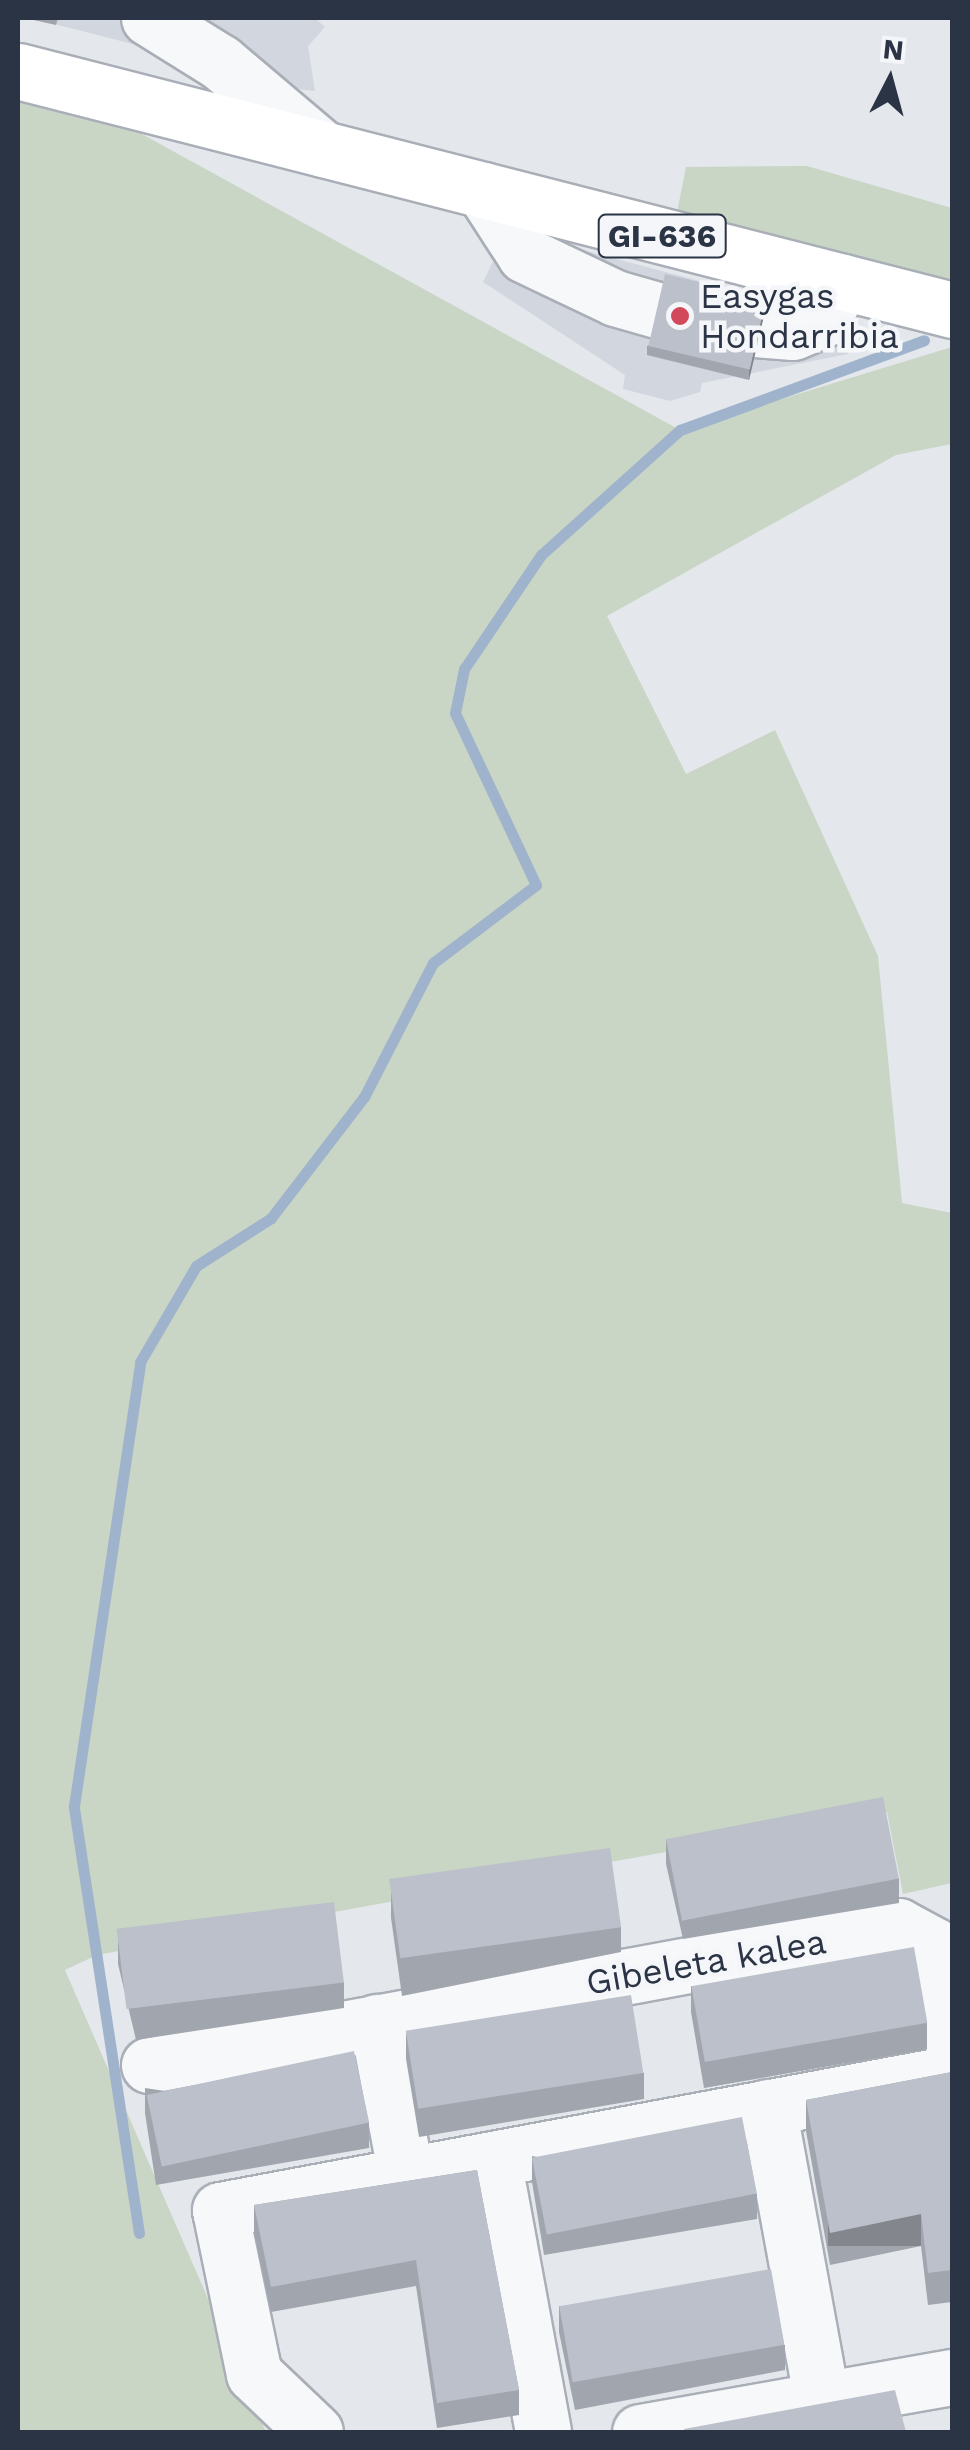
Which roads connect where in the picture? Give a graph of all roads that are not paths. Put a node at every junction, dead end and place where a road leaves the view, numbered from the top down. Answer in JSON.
{"nodes":[{"id":1,"x":149,"y":18,"type":"edge"},
{"id":2,"x":18,"y":72,"type":"edge"},
{"id":3,"x":323,"y":150,"type":"junction"},
{"id":4,"x":483,"y":190,"type":"junction"},
{"id":5,"x":842,"y":282,"type":"junction"},
{"id":6,"x":952,"y":310,"type":"edge"},
{"id":7,"x":377,"y":2022,"type":"junction"},
{"id":8,"x":952,"y":2040,"type":"edge"},
{"id":9,"x":149,"y":2065,"type":"dead end"},
{"id":10,"x":952,"y":2073,"type":"edge"},
{"id":11,"x":768,"y":2107,"type":"junction"},
{"id":12,"x":492,"y":2159,"type":"junction"},
{"id":13,"x":406,"y":2175,"type":"junction"},
{"id":14,"x":952,"y":2377,"type":"edge"},
{"id":15,"x":822,"y":2400,"type":"junction"},
{"id":16,"x":315,"y":2432,"type":"edge"},
{"id":17,"x":543,"y":2432,"type":"edge"},
{"id":18,"x":646,"y":2432,"type":"edge"}],
"edges":[{"from":1,"to":3,"type":"street"},
{"from":2,"to":3,"type":"main road","number":"GI-636"},
{"from":3,"to":4,"type":"main road","number":"GI-636"},
{"from":4,"to":5,"type":"main road","number":"GI-636"},
{"from":4,"to":5,"type":"street"},
{"from":5,"to":6,"type":"main road","number":"GI-636"},
{"from":7,"to":8,"type":"street","name":"Gibeleta kalea"},
{"from":7,"to":9,"type":"street","name":"Gibeleta kalea"},
{"from":7,"to":13,"type":"street"},
{"from":10,"to":11,"type":"street"},
{"from":11,"to":12,"type":"street"},
{"from":11,"to":15,"type":"street"},
{"from":12,"to":13,"type":"street"},
{"from":12,"to":17,"type":"street"},
{"from":13,"to":16,"type":"street"},
{"from":14,"to":15,"type":"street"},
{"from":15,"to":18,"type":"street"}]}
